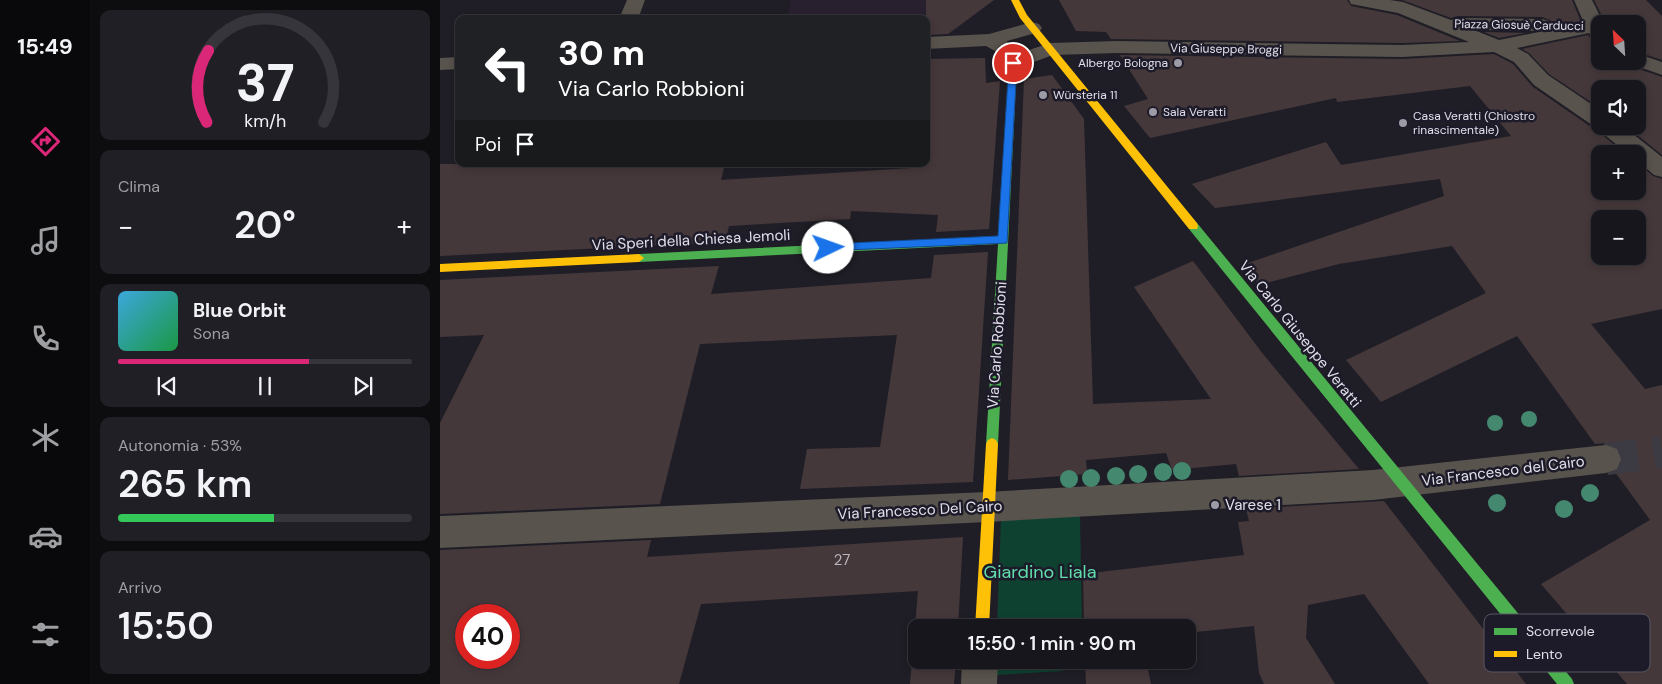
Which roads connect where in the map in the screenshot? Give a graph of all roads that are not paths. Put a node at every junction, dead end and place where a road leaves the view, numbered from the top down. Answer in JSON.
{"nodes":[{"id":1,"x":636,"y":0,"type":"edge"},
{"id":2,"x":1015,"y":0,"type":"edge"},
{"id":3,"x":1358,"y":0,"type":"edge"},
{"id":4,"x":630,"y":15,"type":"edge"},
{"id":5,"x":1591,"y":18,"type":"edge"},
{"id":6,"x":1591,"y":18,"type":"edge"},
{"id":7,"x":1443,"y":24,"type":"junction"},
{"id":8,"x":1032,"y":28,"type":"junction"},
{"id":9,"x":990,"y":40,"type":"junction"},
{"id":10,"x":930,"y":43,"type":"edge"},
{"id":11,"x":1497,"y":46,"type":"junction"},
{"id":12,"x":1050,"y":49,"type":"junction"},
{"id":13,"x":1402,"y":51,"type":"joint"},
{"id":14,"x":455,"y":63,"type":"edge"},
{"id":15,"x":1013,"y":63,"type":"junction"},
{"id":16,"x":1646,"y":63,"type":"edge"},
{"id":17,"x":440,"y":64,"type":"edge"},
{"id":18,"x":1662,"y":69,"type":"edge"},
{"id":19,"x":1591,"y":114,"type":"edge"},
{"id":20,"x":1619,"y":135,"type":"edge"},
{"id":21,"x":1662,"y":169,"type":"edge"},
{"id":22,"x":1003,"y":240,"type":"junction"},
{"id":23,"x":440,"y":268,"type":"edge"},
{"id":24,"x":1606,"y":459,"type":"tunnel mouth"},
{"id":25,"x":1401,"y":483,"type":"junction"},
{"id":26,"x":987,"y":507,"type":"junction"},
{"id":27,"x":440,"y":532,"type":"edge"},
{"id":28,"x":1509,"y":614,"type":"edge"},
{"id":29,"x":982,"y":619,"type":"edge"},
{"id":30,"x":980,"y":669,"type":"edge"},
{"id":31,"x":1557,"y":672,"type":"edge"},
{"id":32,"x":980,"y":684,"type":"edge"},
{"id":33,"x":1567,"y":684,"type":"edge"}],
"edges":[{"from":1,"to":4,"type":"street"},
{"from":2,"to":8,"type":"street","name":"Via Carlo Giuseppe Veratti"},
{"from":3,"to":7,"type":"street","name":"Piazza Giosuè Carducci"},
{"from":5,"to":7,"type":"street","name":"Piazza Giosuè Carducci"},
{"from":6,"to":11,"type":"street","name":"Piazza Giosuè Carducci"},
{"from":7,"to":11,"type":"street","name":"Piazza Giosuè Carducci"},
{"from":8,"to":9,"type":"street"},
{"from":8,"to":12,"type":"street","name":"Via Carlo Giuseppe Veratti"},
{"from":9,"to":10,"type":"street"},
{"from":9,"to":15,"type":"street"},
{"from":11,"to":13,"type":"street","name":"Piazza Giosuè Carducci"},
{"from":11,"to":19,"type":"street","name":"Piazza Giosuè Carducci"},
{"from":12,"to":13,"type":"street","name":"Via Giuseppe Broggi"},
{"from":12,"to":15,"type":"street","name":"Via Giuseppe Broggi"},
{"from":12,"to":25,"type":"street","name":"Via Carlo Giuseppe Veratti"},
{"from":14,"to":17,"type":"street"},
{"from":15,"to":22,"type":"street","name":"Via Carlo Robbioni"},
{"from":16,"to":18,"type":"street"},
{"from":20,"to":21,"type":"street"},
{"from":22,"to":23,"type":"street","name":"Via Speri della Chiesa Jemoli"},
{"from":22,"to":26,"type":"street","name":"Via Carlo Robbioni"},
{"from":24,"to":25,"type":"street","name":"Via Francesco del Cairo"},
{"from":25,"to":26,"type":"street","name":"Via Francesco Del Cairo"},
{"from":25,"to":28,"type":"street","name":"Via Carlo Giuseppe Veratti"},
{"from":26,"to":27,"type":"street","name":"Via Francesco Del Cairo"},
{"from":26,"to":29,"type":"street","name":"Via Carlo Robbioni"},
{"from":30,"to":32,"type":"street"},
{"from":31,"to":33,"type":"street","name":"Via Carlo Giuseppe Veratti"}]}
